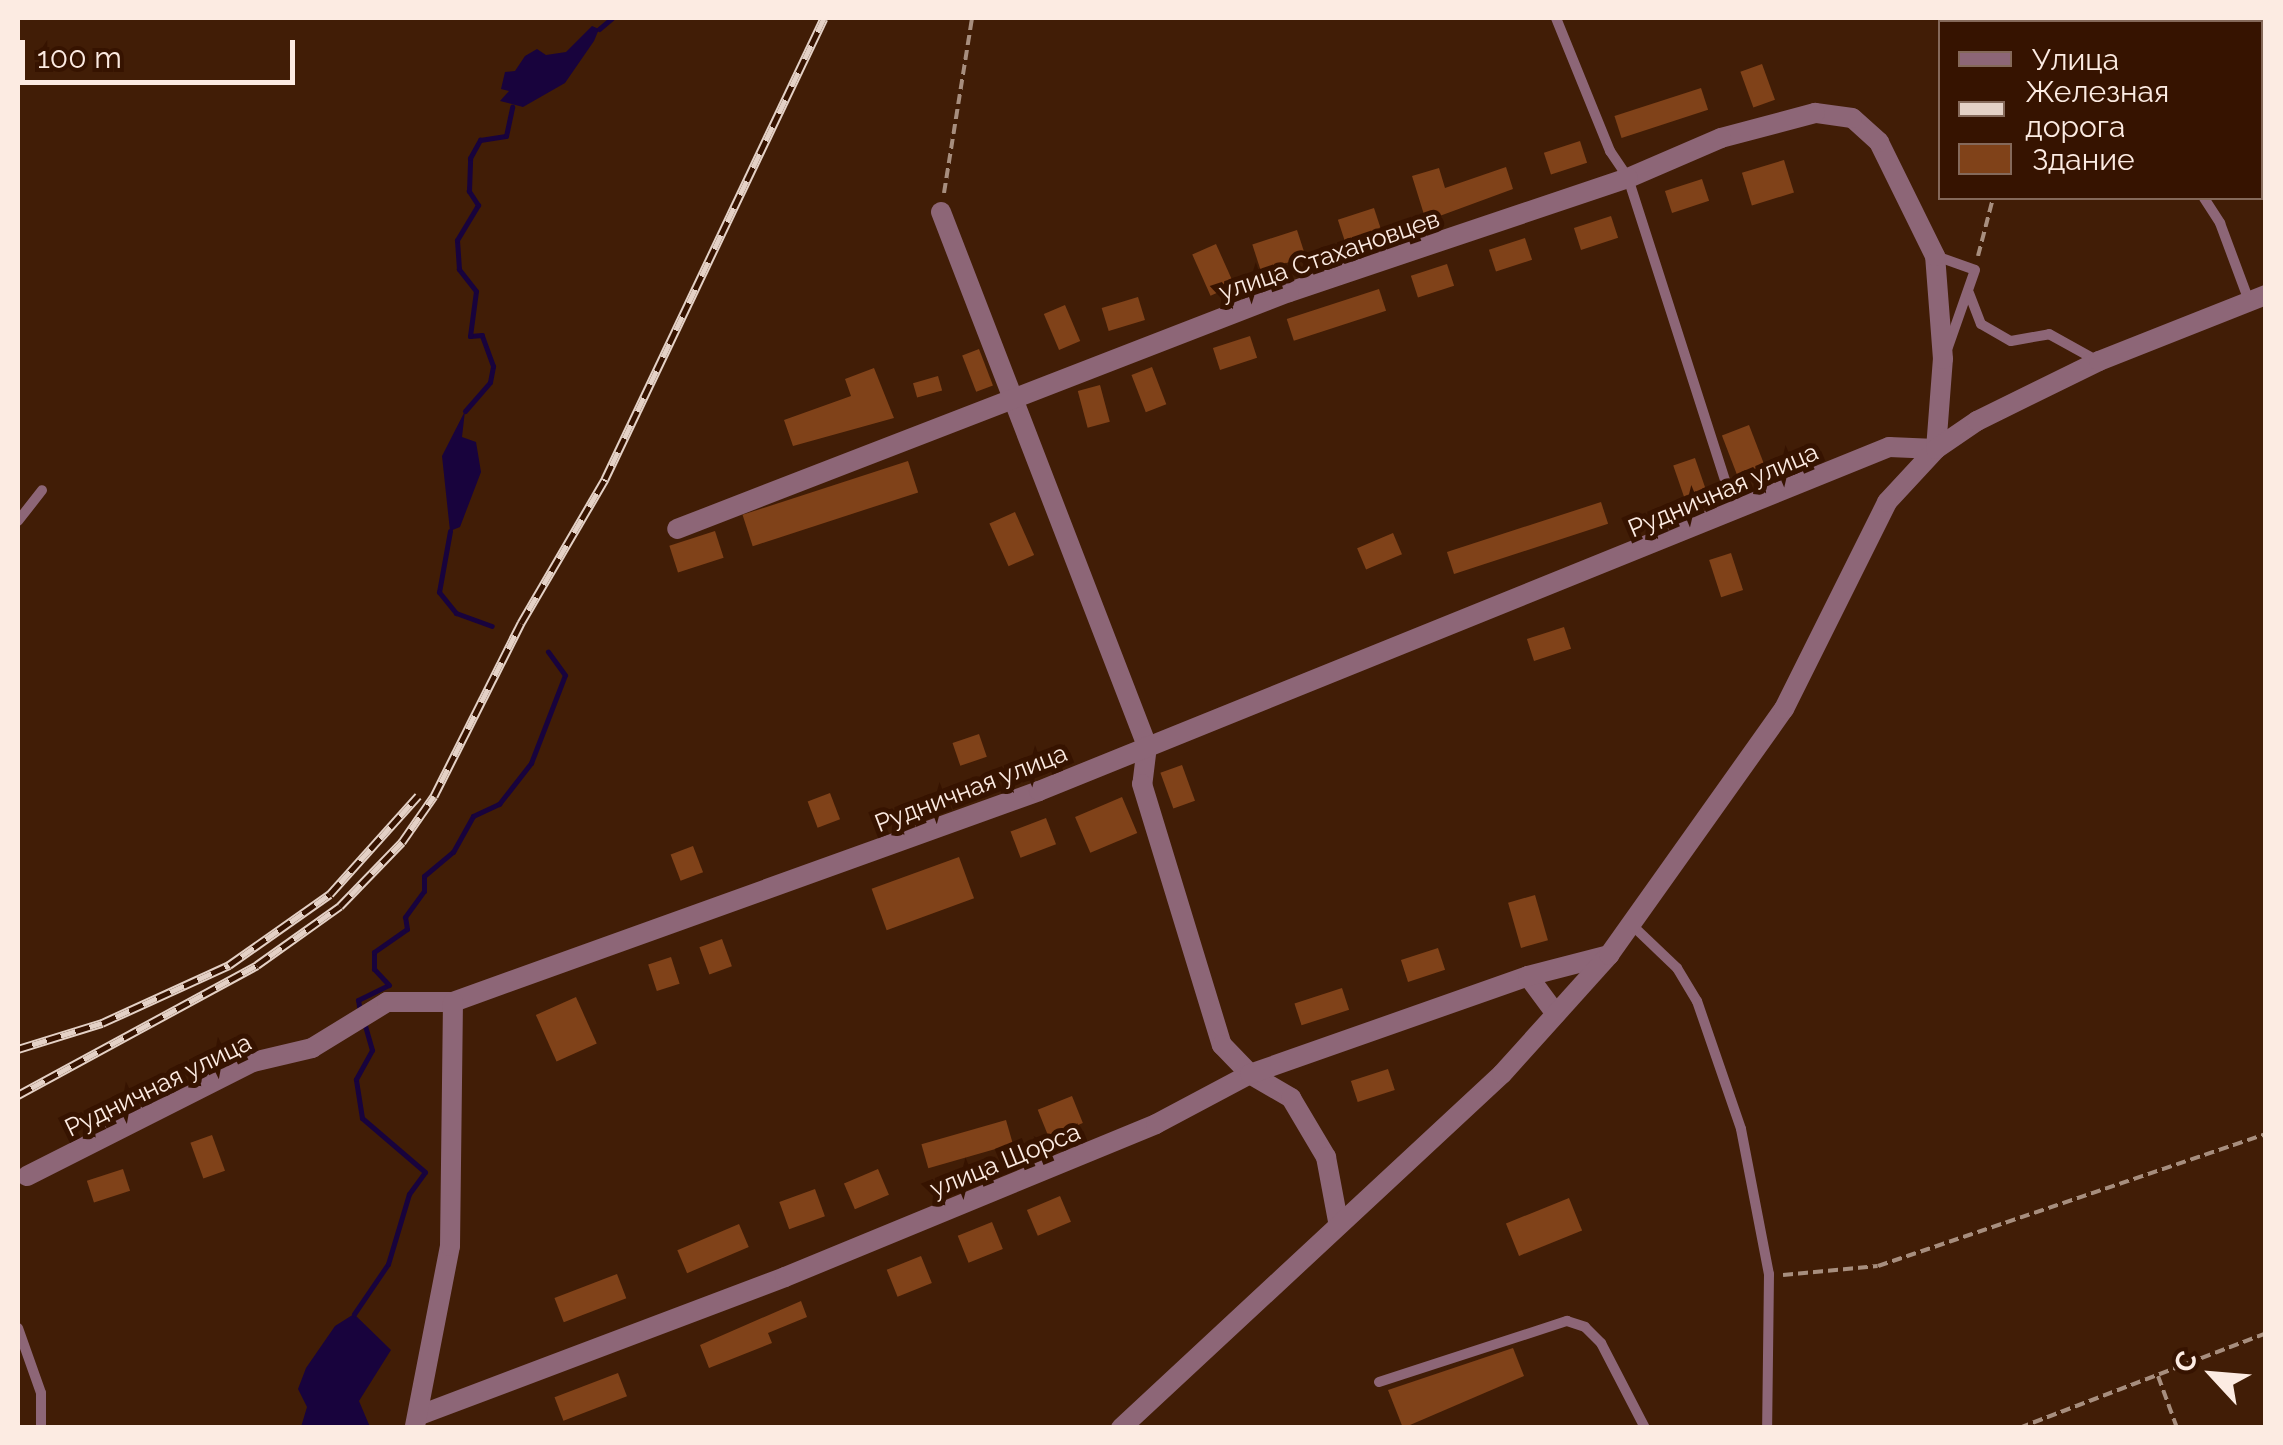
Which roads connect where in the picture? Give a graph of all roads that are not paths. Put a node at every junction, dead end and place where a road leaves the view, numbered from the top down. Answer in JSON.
{"nodes":[{"id":1,"x":1556,"y":18,"type":"edge"},
{"id":2,"x":1628,"y":178,"type":"junction"},
{"id":3,"x":2205,"y":200,"type":"edge"},
{"id":4,"x":941,"y":212,"type":"road end"},
{"id":5,"x":1935,"y":256,"type":"junction"},
{"id":6,"x":1968,"y":293,"type":"junction"},
{"id":7,"x":2257,"y":298,"type":"edge"},
{"id":8,"x":1943,"y":359,"type":"junction"},
{"id":9,"x":2098,"y":361,"type":"junction"},
{"id":10,"x":1016,"y":400,"type":"junction"},
{"id":11,"x":1936,"y":449,"type":"junction"},
{"id":12,"x":42,"y":490,"type":"dead end"},
{"id":13,"x":1736,"y":514,"type":"junction"},
{"id":14,"x":18,"y":521,"type":"edge"},
{"id":15,"x":677,"y":529,"type":"dead end"},
{"id":16,"x":1147,"y":746,"type":"junction"},
{"id":17,"x":1633,"y":926,"type":"junction"},
{"id":18,"x":1609,"y":954,"type":"junction"},
{"id":19,"x":1528,"y":976,"type":"junction"},
{"id":20,"x":453,"y":1002,"type":"junction"},
{"id":21,"x":1556,"y":1014,"type":"junction"},
{"id":22,"x":1250,"y":1074,"type":"junction"},
{"id":23,"x":22,"y":1179,"type":"edge"},
{"id":24,"x":1338,"y":1221,"type":"junction"},
{"id":25,"x":18,"y":1328,"type":"edge"},
{"id":26,"x":1380,"y":1382,"type":"dead end"},
{"id":27,"x":417,"y":1421,"type":"edge"},
{"id":28,"x":41,"y":1428,"type":"edge"},
{"id":29,"x":1121,"y":1428,"type":"edge"},
{"id":30,"x":1645,"y":1428,"type":"edge"},
{"id":31,"x":1767,"y":1428,"type":"edge"}],
"edges":[{"from":1,"to":2,"type":"lane"},
{"from":2,"to":5,"type":"street","name":"улица Стахановцев"},
{"from":2,"to":10,"type":"street","name":"улица Стахановцев"},
{"from":2,"to":13,"type":"lane"},
{"from":3,"to":7,"type":"lane"},
{"from":4,"to":10,"type":"street"},
{"from":5,"to":6,"type":"lane"},
{"from":5,"to":8,"type":"street"},
{"from":6,"to":8,"type":"lane"},
{"from":6,"to":9,"type":"lane"},
{"from":7,"to":9,"type":"street"},
{"from":8,"to":11,"type":"street"},
{"from":9,"to":11,"type":"street"},
{"from":10,"to":15,"type":"street","name":"улица Стахановцев"},
{"from":10,"to":16,"type":"street"},
{"from":11,"to":13,"type":"street","name":"Рудничная улица"},
{"from":11,"to":17,"type":"street"},
{"from":12,"to":14,"type":"lane"},
{"from":13,"to":16,"type":"street","name":"Рудничная улица"},
{"from":16,"to":20,"type":"street","name":"Рудничная улица"},
{"from":16,"to":22,"type":"street"},
{"from":17,"to":18,"type":"street"},
{"from":17,"to":31,"type":"lane"},
{"from":18,"to":19,"type":"street","name":"улица Щорса"},
{"from":18,"to":21,"type":"street"},
{"from":19,"to":21,"type":"street"},
{"from":19,"to":22,"type":"street","name":"улица Щорса"},
{"from":20,"to":23,"type":"street","name":"Рудничная улица"},
{"from":20,"to":27,"type":"street"},
{"from":21,"to":24,"type":"street"},
{"from":22,"to":24,"type":"street"},
{"from":22,"to":27,"type":"street","name":"улица Щорса"},
{"from":24,"to":29,"type":"street"},
{"from":25,"to":28,"type":"lane"},
{"from":26,"to":30,"type":"lane"}]}
